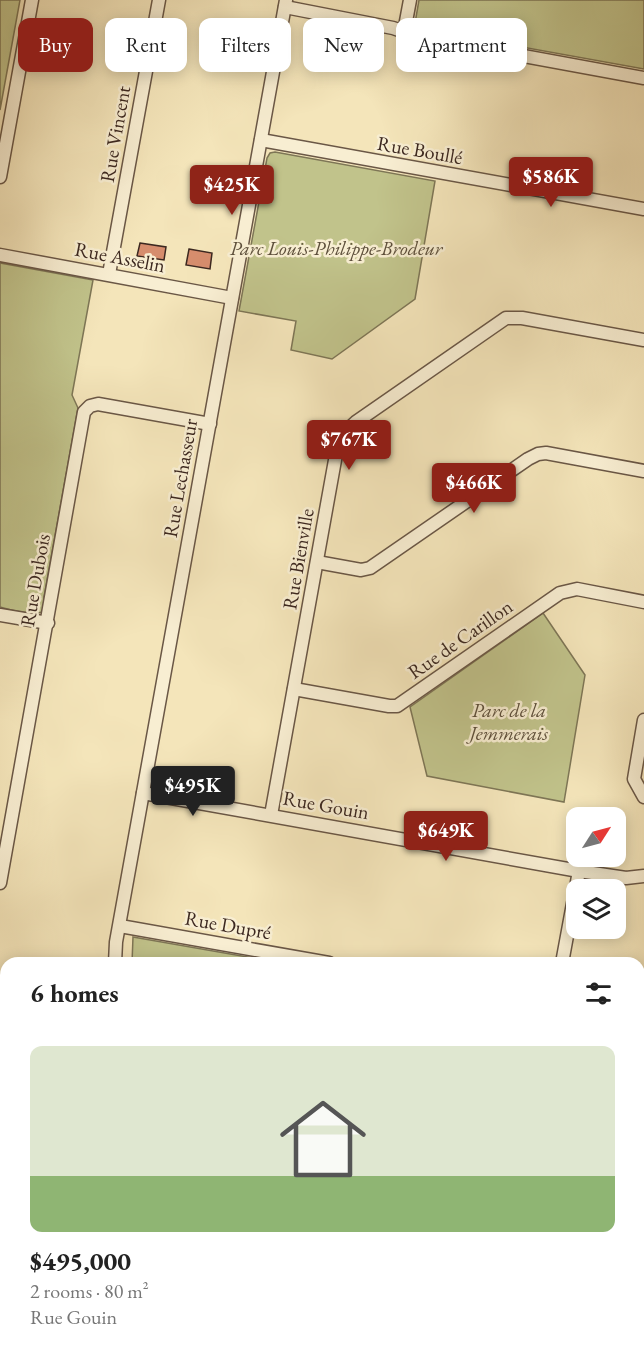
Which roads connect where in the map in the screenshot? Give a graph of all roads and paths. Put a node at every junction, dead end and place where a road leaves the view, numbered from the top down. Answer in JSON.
{"nodes":[{"id":1,"x":32,"y":0,"type":"edge"},
{"id":2,"x":159,"y":0,"type":"edge"},
{"id":3,"x":410,"y":0,"type":"edge"},
{"id":4,"x":285,"y":4,"type":"edge"},
{"id":5,"x":407,"y":18,"type":"edge"},
{"id":6,"x":396,"y":29,"type":"edge"},
{"id":7,"x":527,"y":57,"type":"edge"},
{"id":8,"x":644,"y":78,"type":"edge"},
{"id":9,"x":261,"y":140,"type":"junction"},
{"id":10,"x":0,"y":177,"type":"edge"},
{"id":11,"x":644,"y":209,"type":"edge"},
{"id":12,"x":0,"y":255,"type":"edge"},
{"id":13,"x":109,"y":274,"type":"junction"},
{"id":14,"x":232,"y":298,"type":"junction"},
{"id":15,"x":644,"y":340,"type":"edge"},
{"id":16,"x":210,"y":424,"type":"junction"},
{"id":17,"x":644,"y":471,"type":"edge"},
{"id":18,"x":317,"y":562,"type":"junction"},
{"id":19,"x":644,"y":602,"type":"edge"},
{"id":20,"x":0,"y":615,"type":"edge"},
{"id":21,"x":48,"y":623,"type":"junction"},
{"id":22,"x":294,"y":689,"type":"junction"},
{"id":23,"x":644,"y":720,"type":"edge"},
{"id":24,"x":143,"y":793,"type":"junction"},
{"id":25,"x":644,"y":797,"type":"edge"},
{"id":26,"x":271,"y":815,"type":"junction"},
{"id":27,"x":579,"y":871,"type":"junction"},
{"id":28,"x":644,"y":876,"type":"edge"},
{"id":29,"x":0,"y":883,"type":"edge"},
{"id":30,"x":120,"y":926,"type":"junction"},
{"id":31,"x":115,"y":957,"type":"edge"},
{"id":32,"x":295,"y":957,"type":"edge"},
{"id":33,"x":563,"y":957,"type":"edge"}],
"edges":[{"from":1,"to":10,"type":"street"},
{"from":2,"to":13,"type":"street","name":"Rue Vincent"},
{"from":3,"to":5,"type":"street"},
{"from":4,"to":6,"type":"street"},
{"from":4,"to":9,"type":"street","name":"Rue Lechasseur"},
{"from":7,"to":8,"type":"street"},
{"from":9,"to":11,"type":"street","name":"Rue Boullé"},
{"from":9,"to":14,"type":"street","name":"Rue Lechasseur"},
{"from":12,"to":13,"type":"street","name":"Rue Asselin"},
{"from":13,"to":14,"type":"street","name":"Rue Asselin"},
{"from":14,"to":16,"type":"street","name":"Rue Lechasseur"},
{"from":15,"to":18,"type":"street","name":"Rue Bienville"},
{"from":16,"to":21,"type":"street","name":"Rue Dubois"},
{"from":16,"to":24,"type":"street","name":"Rue Lechasseur"},
{"from":17,"to":18,"type":"street"},
{"from":18,"to":22,"type":"street","name":"Rue Bienville"},
{"from":19,"to":22,"type":"street","name":"Rue de Carillon"},
{"from":20,"to":21,"type":"street"},
{"from":21,"to":29,"type":"street","name":"Rue Dubois"},
{"from":22,"to":26,"type":"street","name":"Rue Bienville"},
{"from":23,"to":25,"type":"street"},
{"from":24,"to":26,"type":"street","name":"Rue Gouin"},
{"from":24,"to":30,"type":"street","name":"Rue Lechasseur"},
{"from":26,"to":27,"type":"street","name":"Rue Gouin"},
{"from":27,"to":28,"type":"street","name":"Rue Gouin"},
{"from":27,"to":33,"type":"street"},
{"from":30,"to":31,"type":"street","name":"Rue Lechasseur"},
{"from":30,"to":32,"type":"street","name":"Rue Dupré"}]}
